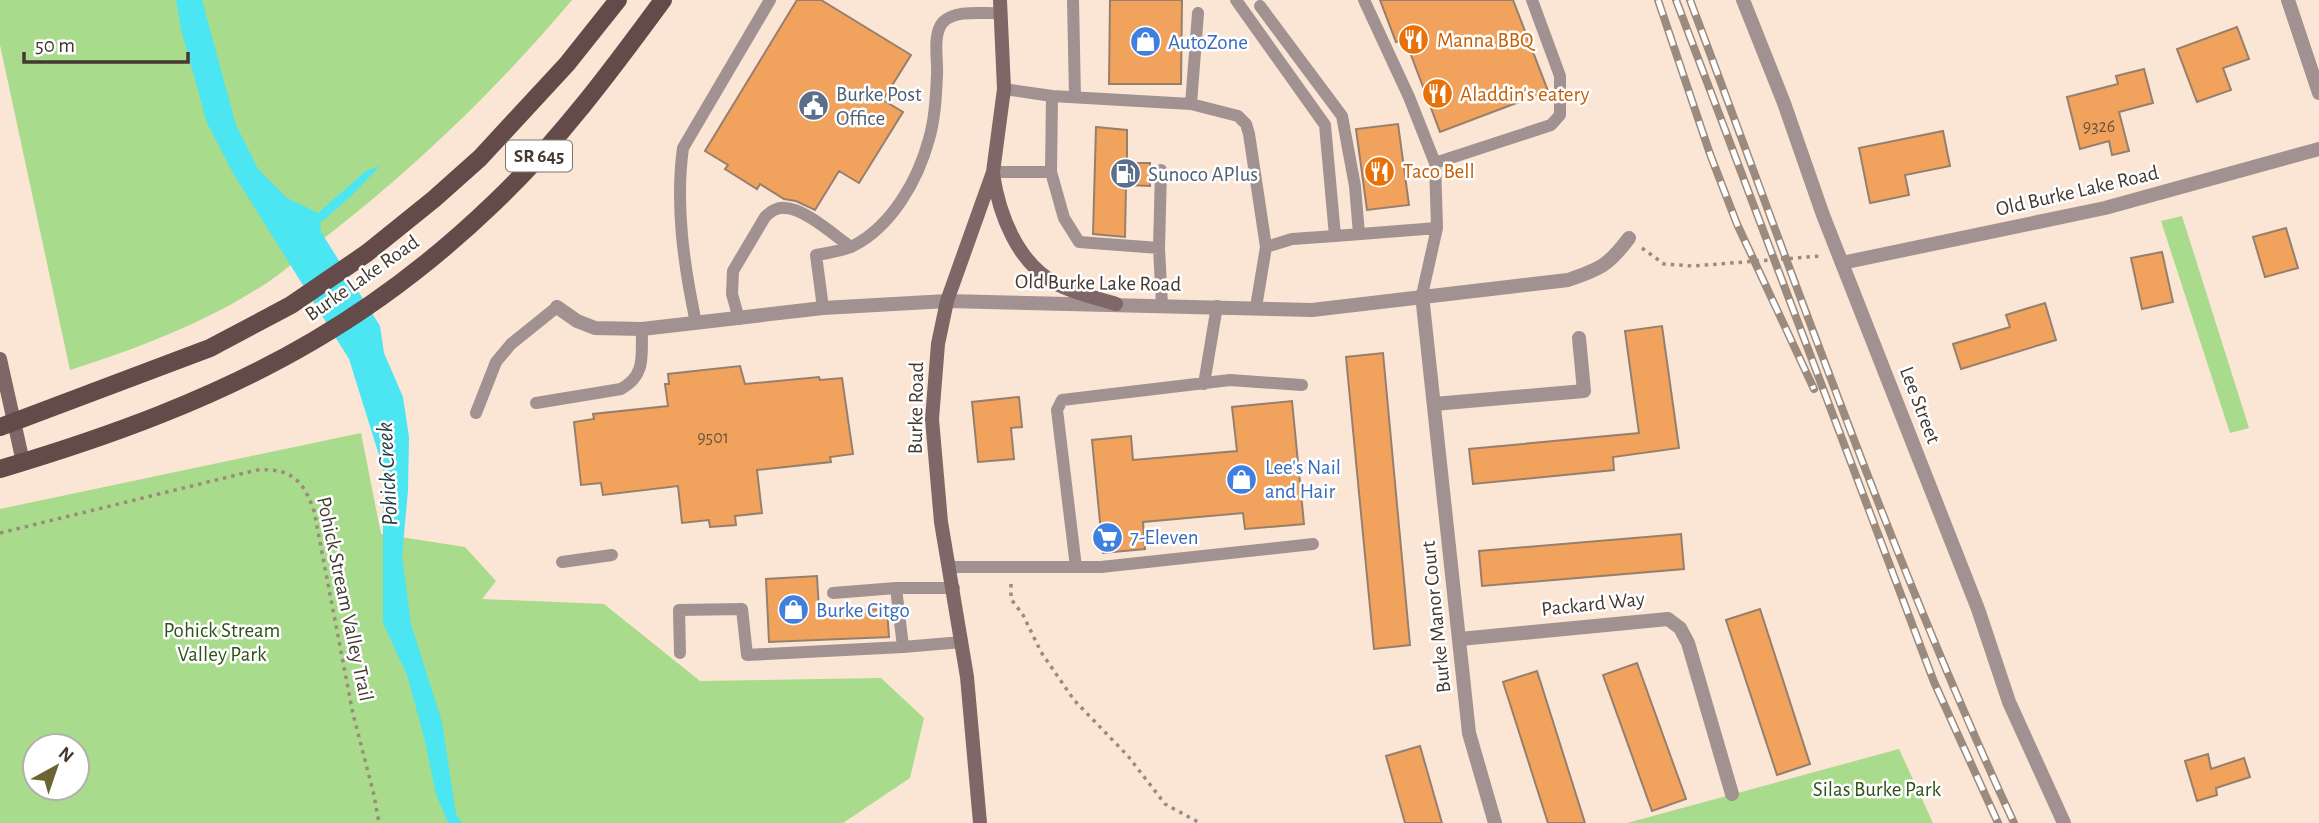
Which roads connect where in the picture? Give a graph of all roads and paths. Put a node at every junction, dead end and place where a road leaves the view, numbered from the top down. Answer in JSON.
{"nodes":[{"id":1,"x":618,"y":0,"type":"edge"},
{"id":2,"x":663,"y":0,"type":"edge"},
{"id":3,"x":770,"y":0,"type":"edge"},
{"id":4,"x":1073,"y":0,"type":"edge"},
{"id":5,"x":1236,"y":0,"type":"edge"},
{"id":6,"x":1364,"y":0,"type":"edge"},
{"id":7,"x":1532,"y":0,"type":"edge"},
{"id":8,"x":1743,"y":0,"type":"edge"},
{"id":9,"x":2288,"y":0,"type":"edge"},
{"id":10,"x":1260,"y":6,"type":"dead end"},
{"id":11,"x":1000,"y":7,"type":"edge"},
{"id":12,"x":1198,"y":13,"type":"dead end"},
{"id":13,"x":1004,"y":89,"type":"junction"},
{"id":14,"x":2319,"y":93,"type":"edge"},
{"id":15,"x":1052,"y":96,"type":"junction"},
{"id":16,"x":1076,"y":97,"type":"junction"},
{"id":17,"x":1191,"y":104,"type":"junction"},
{"id":18,"x":2319,"y":149,"type":"edge"},
{"id":19,"x":1435,"y":163,"type":"junction"},
{"id":20,"x":1161,"y":170,"type":"dead end"},
{"id":21,"x":993,"y":172,"type":"junction"},
{"id":22,"x":1051,"y":173,"type":"junction"},
{"id":23,"x":1437,"y":228,"type":"junction"},
{"id":24,"x":1359,"y":234,"type":"junction"},
{"id":25,"x":1335,"y":236,"type":"junction"},
{"id":26,"x":1629,"y":238,"type":"joint"},
{"id":27,"x":851,"y":247,"type":"junction"},
{"id":28,"x":1266,"y":247,"type":"junction"},
{"id":29,"x":1159,"y":248,"type":"junction"},
{"id":30,"x":1840,"y":258,"type":"junction"},
{"id":31,"x":1422,"y":295,"type":"junction"},
{"id":32,"x":947,"y":301,"type":"junction"},
{"id":33,"x":1116,"y":304,"type":"junction"},
{"id":34,"x":1161,"y":305,"type":"junction"},
{"id":35,"x":1217,"y":306,"type":"junction"},
{"id":36,"x":557,"y":307,"type":"joint"},
{"id":37,"x":1256,"y":307,"type":"junction"},
{"id":38,"x":823,"y":308,"type":"junction"},
{"id":39,"x":738,"y":319,"type":"junction"},
{"id":40,"x":695,"y":323,"type":"junction"},
{"id":41,"x":642,"y":328,"type":"junction"},
{"id":42,"x":1579,"y":338,"type":"dead end"},
{"id":43,"x":0,"y":359,"type":"edge"},
{"id":44,"x":1204,"y":384,"type":"junction"},
{"id":45,"x":1302,"y":385,"type":"dead end"},
{"id":46,"x":536,"y":403,"type":"dead end"},
{"id":47,"x":1434,"y":404,"type":"junction"},
{"id":48,"x":476,"y":412,"type":"dead end"},
{"id":49,"x":7,"y":425,"type":"edge"},
{"id":50,"x":23,"y":462,"type":"junction"},
{"id":51,"x":0,"y":469,"type":"edge"},
{"id":52,"x":0,"y":533,"type":"edge"},
{"id":53,"x":1313,"y":544,"type":"dead end"},
{"id":54,"x":611,"y":555,"type":"dead end"},
{"id":55,"x":562,"y":562,"type":"dead end"},
{"id":56,"x":1010,"y":566,"type":"junction"},
{"id":57,"x":950,"y":567,"type":"junction"},
{"id":58,"x":1076,"y":567,"type":"junction"},
{"id":59,"x":895,"y":588,"type":"junction"},
{"id":60,"x":954,"y":589,"type":"junction"},
{"id":61,"x":833,"y":593,"type":"dead end"},
{"id":62,"x":1460,"y":639,"type":"junction"},
{"id":63,"x":962,"y":642,"type":"junction"},
{"id":64,"x":903,"y":648,"type":"junction"},
{"id":65,"x":680,"y":653,"type":"dead end"},
{"id":66,"x":1732,"y":794,"type":"dead end"},
{"id":67,"x":379,"y":823,"type":"edge"},
{"id":68,"x":980,"y":823,"type":"edge"},
{"id":69,"x":1200,"y":823,"type":"edge"},
{"id":70,"x":1495,"y":823,"type":"edge"},
{"id":71,"x":2064,"y":823,"type":"edge"}],
"edges":[{"from":1,"to":49,"type":"main road","name":"Burke Lake Road","number":"SR 645"},
{"from":2,"to":50,"type":"main road","name":"Burke Lake Road","number":"SR 645"},
{"from":3,"to":40,"type":"lane"},
{"from":4,"to":16,"type":"lane"},
{"from":5,"to":25,"type":"lane"},
{"from":6,"to":19,"type":"lane"},
{"from":7,"to":19,"type":"lane"},
{"from":8,"to":30,"type":"street","name":"Lee Street"},
{"from":9,"to":14,"type":"street"},
{"from":10,"to":24,"type":"lane"},
{"from":11,"to":13,"type":"street","name":"Burke Road"},
{"from":11,"to":27,"type":"lane"},
{"from":12,"to":17,"type":"lane"},
{"from":13,"to":15,"type":"lane"},
{"from":13,"to":21,"type":"street","name":"Burke Road"},
{"from":15,"to":16,"type":"lane"},
{"from":15,"to":22,"type":"lane"},
{"from":16,"to":17,"type":"lane"},
{"from":17,"to":28,"type":"lane"},
{"from":18,"to":30,"type":"street","name":"Old Burke Lake Road"},
{"from":19,"to":23,"type":"lane"},
{"from":20,"to":29,"type":"lane"},
{"from":21,"to":22,"type":"lane"},
{"from":21,"to":32,"type":"street","name":"Burke Road"},
{"from":21,"to":33,"type":"street"},
{"from":22,"to":29,"type":"lane"},
{"from":23,"to":24,"type":"lane"},
{"from":23,"to":31,"type":"lane"},
{"from":24,"to":25,"type":"lane"},
{"from":25,"to":28,"type":"lane"},
{"from":26,"to":30,"type":"path"},
{"from":26,"to":31,"type":"street","name":"Old Burke Lake Road"},
{"from":27,"to":38,"type":"lane"},
{"from":27,"to":39,"type":"lane"},
{"from":28,"to":37,"type":"lane"},
{"from":29,"to":34,"type":"lane"},
{"from":30,"to":71,"type":"street","name":"Lee Street"},
{"from":31,"to":37,"type":"street","name":"Old Burke Lake Road"},
{"from":31,"to":47,"type":"street","name":"Burke Manor Court"},
{"from":32,"to":33,"type":"street","name":"Old Burke Lake Road"},
{"from":32,"to":38,"type":"street","name":"Old Burke Lake Road"},
{"from":32,"to":57,"type":"street","name":"Burke Road"},
{"from":33,"to":34,"type":"street","name":"Old Burke Lake Road"},
{"from":34,"to":35,"type":"street","name":"Old Burke Lake Road"},
{"from":35,"to":37,"type":"street","name":"Old Burke Lake Road"},
{"from":35,"to":44,"type":"lane"},
{"from":36,"to":41,"type":"street","name":"Old Burke Lake Road"},
{"from":36,"to":48,"type":"lane"},
{"from":38,"to":39,"type":"street","name":"Old Burke Lake Road"},
{"from":39,"to":40,"type":"street","name":"Old Burke Lake Road"},
{"from":40,"to":41,"type":"street","name":"Old Burke Lake Road"},
{"from":41,"to":46,"type":"lane"},
{"from":42,"to":47,"type":"street"},
{"from":43,"to":49,"type":"street"},
{"from":44,"to":45,"type":"lane"},
{"from":44,"to":58,"type":"lane"},
{"from":47,"to":62,"type":"street","name":"Burke Manor Court"},
{"from":49,"to":50,"type":"street"},
{"from":50,"to":51,"type":"main road","name":"Burke Lake Road","number":"SR 645"},
{"from":52,"to":67,"type":"path","name":"Pohick Stream Valley Trail"},
{"from":53,"to":58,"type":"lane"},
{"from":54,"to":55,"type":"lane"},
{"from":56,"to":57,"type":"lane"},
{"from":56,"to":58,"type":"lane"},
{"from":56,"to":69,"type":"path"},
{"from":57,"to":60,"type":"street","name":"Burke Road"},
{"from":59,"to":60,"type":"lane"},
{"from":59,"to":61,"type":"lane"},
{"from":59,"to":64,"type":"lane"},
{"from":60,"to":63,"type":"street","name":"Burke Road"},
{"from":62,"to":66,"type":"street","name":"Packard Way"},
{"from":62,"to":70,"type":"street","name":"Burke Manor Court"},
{"from":63,"to":64,"type":"lane"},
{"from":63,"to":68,"type":"street","name":"Burke Road"},
{"from":64,"to":65,"type":"lane"}]}
